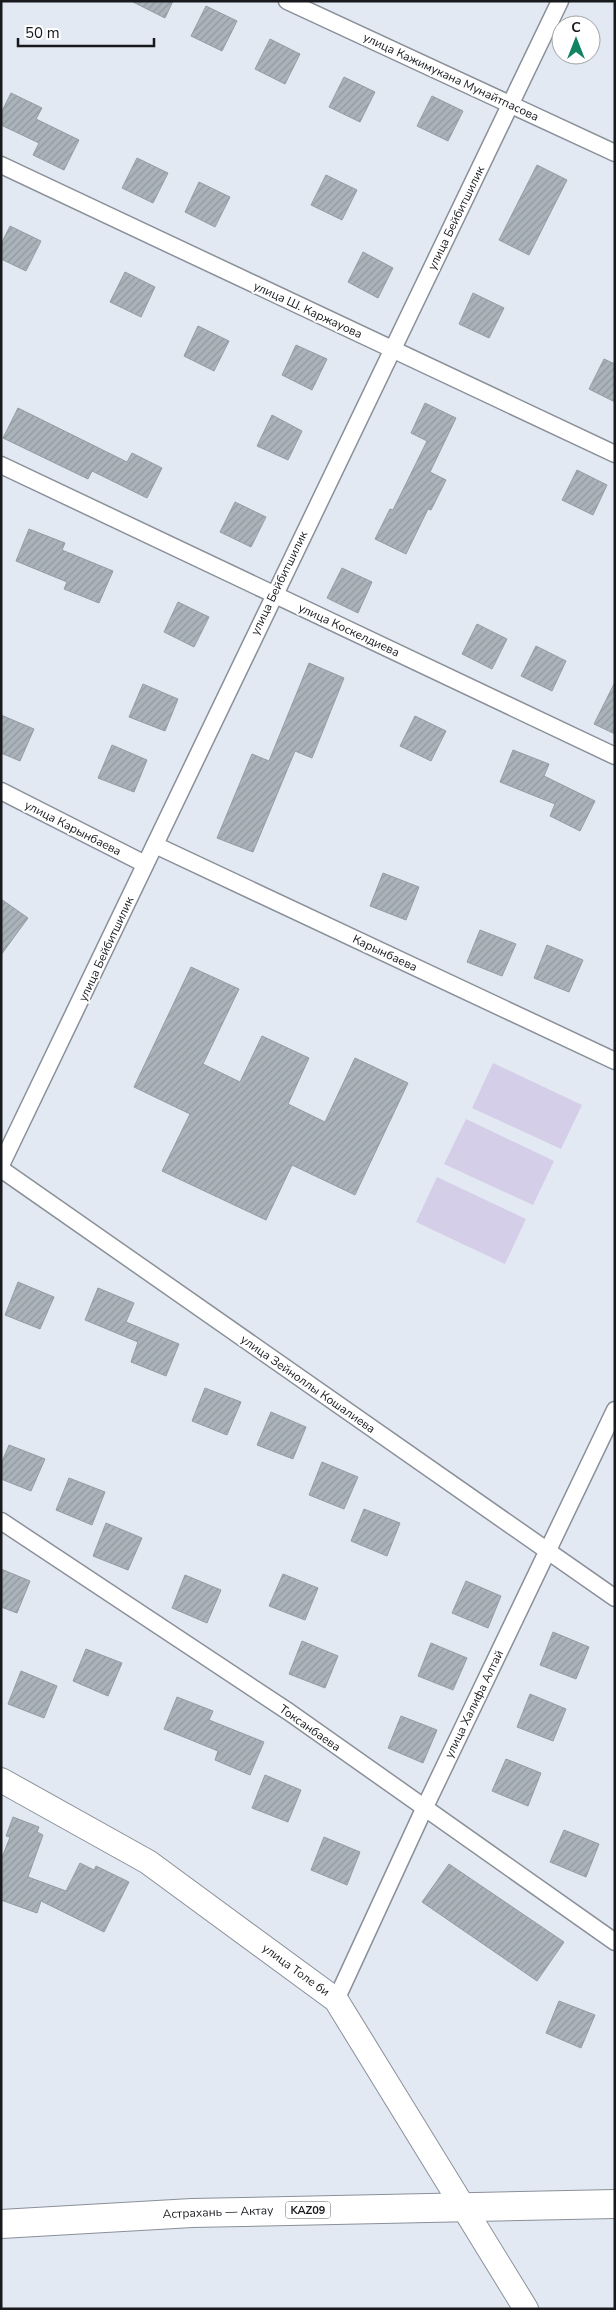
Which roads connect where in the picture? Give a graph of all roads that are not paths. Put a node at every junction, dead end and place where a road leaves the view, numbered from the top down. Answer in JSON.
{"nodes":[{"id":1,"x":287,"y":1,"type":"edge"},
{"id":2,"x":560,"y":1,"type":"edge"},
{"id":3,"x":510,"y":104,"type":"junction"},
{"id":4,"x":615,"y":153,"type":"edge"},
{"id":5,"x":1,"y":165,"type":"edge"},
{"id":6,"x":392,"y":349,"type":"junction"},
{"id":7,"x":615,"y":454,"type":"edge"},
{"id":8,"x":1,"y":465,"type":"edge"},
{"id":9,"x":274,"y":594,"type":"junction"},
{"id":10,"x":615,"y":756,"type":"edge"},
{"id":11,"x":1,"y":791,"type":"edge"},
{"id":12,"x":154,"y":845,"type":"junction"},
{"id":13,"x":145,"y":864,"type":"junction"},
{"id":14,"x":615,"y":1061,"type":"edge"},
{"id":15,"x":1,"y":1167,"type":"edge"},
{"id":16,"x":615,"y":1410,"type":"edge"},
{"id":17,"x":1,"y":1521,"type":"edge"},
{"id":18,"x":548,"y":1551,"type":"junction"},
{"id":19,"x":615,"y":1598,"type":"edge"},
{"id":20,"x":1,"y":1780,"type":"edge"},
{"id":21,"x":424,"y":1809,"type":"junction"},
{"id":22,"x":615,"y":1942,"type":"edge"},
{"id":23,"x":336,"y":2000,"type":"junction"},
{"id":24,"x":615,"y":2204,"type":"edge"},
{"id":25,"x":462,"y":2206,"type":"junction"},
{"id":26,"x":1,"y":2224,"type":"edge"},
{"id":27,"x":526,"y":2309,"type":"edge"}],
"edges":[{"from":1,"to":3,"type":"street","name":"улица Кажимукана Мунайтпасова"},
{"from":2,"to":3,"type":"street","name":"улица Бейбитшилик"},
{"from":3,"to":4,"type":"street","name":"улица Кажимукана Мунайтпасова"},
{"from":3,"to":6,"type":"street","name":"улица Бейбитшилик"},
{"from":5,"to":6,"type":"street","name":"улица Ш. Каржауова"},
{"from":6,"to":7,"type":"street","name":"улица Ш. Каржауова"},
{"from":6,"to":9,"type":"street","name":"улица Бейбитшилик"},
{"from":8,"to":9,"type":"street","name":"улица Коскелдиева"},
{"from":9,"to":10,"type":"street","name":"улица Коскелдиева"},
{"from":9,"to":12,"type":"street","name":"улица Бейбитшилик"},
{"from":11,"to":13,"type":"street","name":"улица Карынбаева"},
{"from":12,"to":13,"type":"street","name":"улица Бейбитшилик"},
{"from":12,"to":14,"type":"street","name":"Карынбаева"},
{"from":13,"to":15,"type":"street","name":"улица Бейбитшилик"},
{"from":15,"to":18,"type":"street","name":"улица Зейноллы Кошалиева"},
{"from":16,"to":18,"type":"street","name":"улица Халифа Алтай"},
{"from":17,"to":21,"type":"street","name":"Токсанбаева"},
{"from":18,"to":19,"type":"street","name":"улица Зейноллы Кошалиева"},
{"from":18,"to":21,"type":"street","name":"улица Халифа Алтай"},
{"from":20,"to":23,"type":"street","name":"улица Толе би"},
{"from":21,"to":22,"type":"street","name":"Токсанбаева"},
{"from":21,"to":23,"type":"street","name":"улица Халифа Алтай"},
{"from":23,"to":25,"type":"street","name":"улица Толе би"},
{"from":24,"to":25,"type":"highway","name":"Астрахань — Актау","number":"KAZ09"},
{"from":25,"to":26,"type":"highway","name":"Астрахань — Актау","number":"KAZ09"},
{"from":25,"to":27,"type":"street","name":"улица Толе би"}]}
